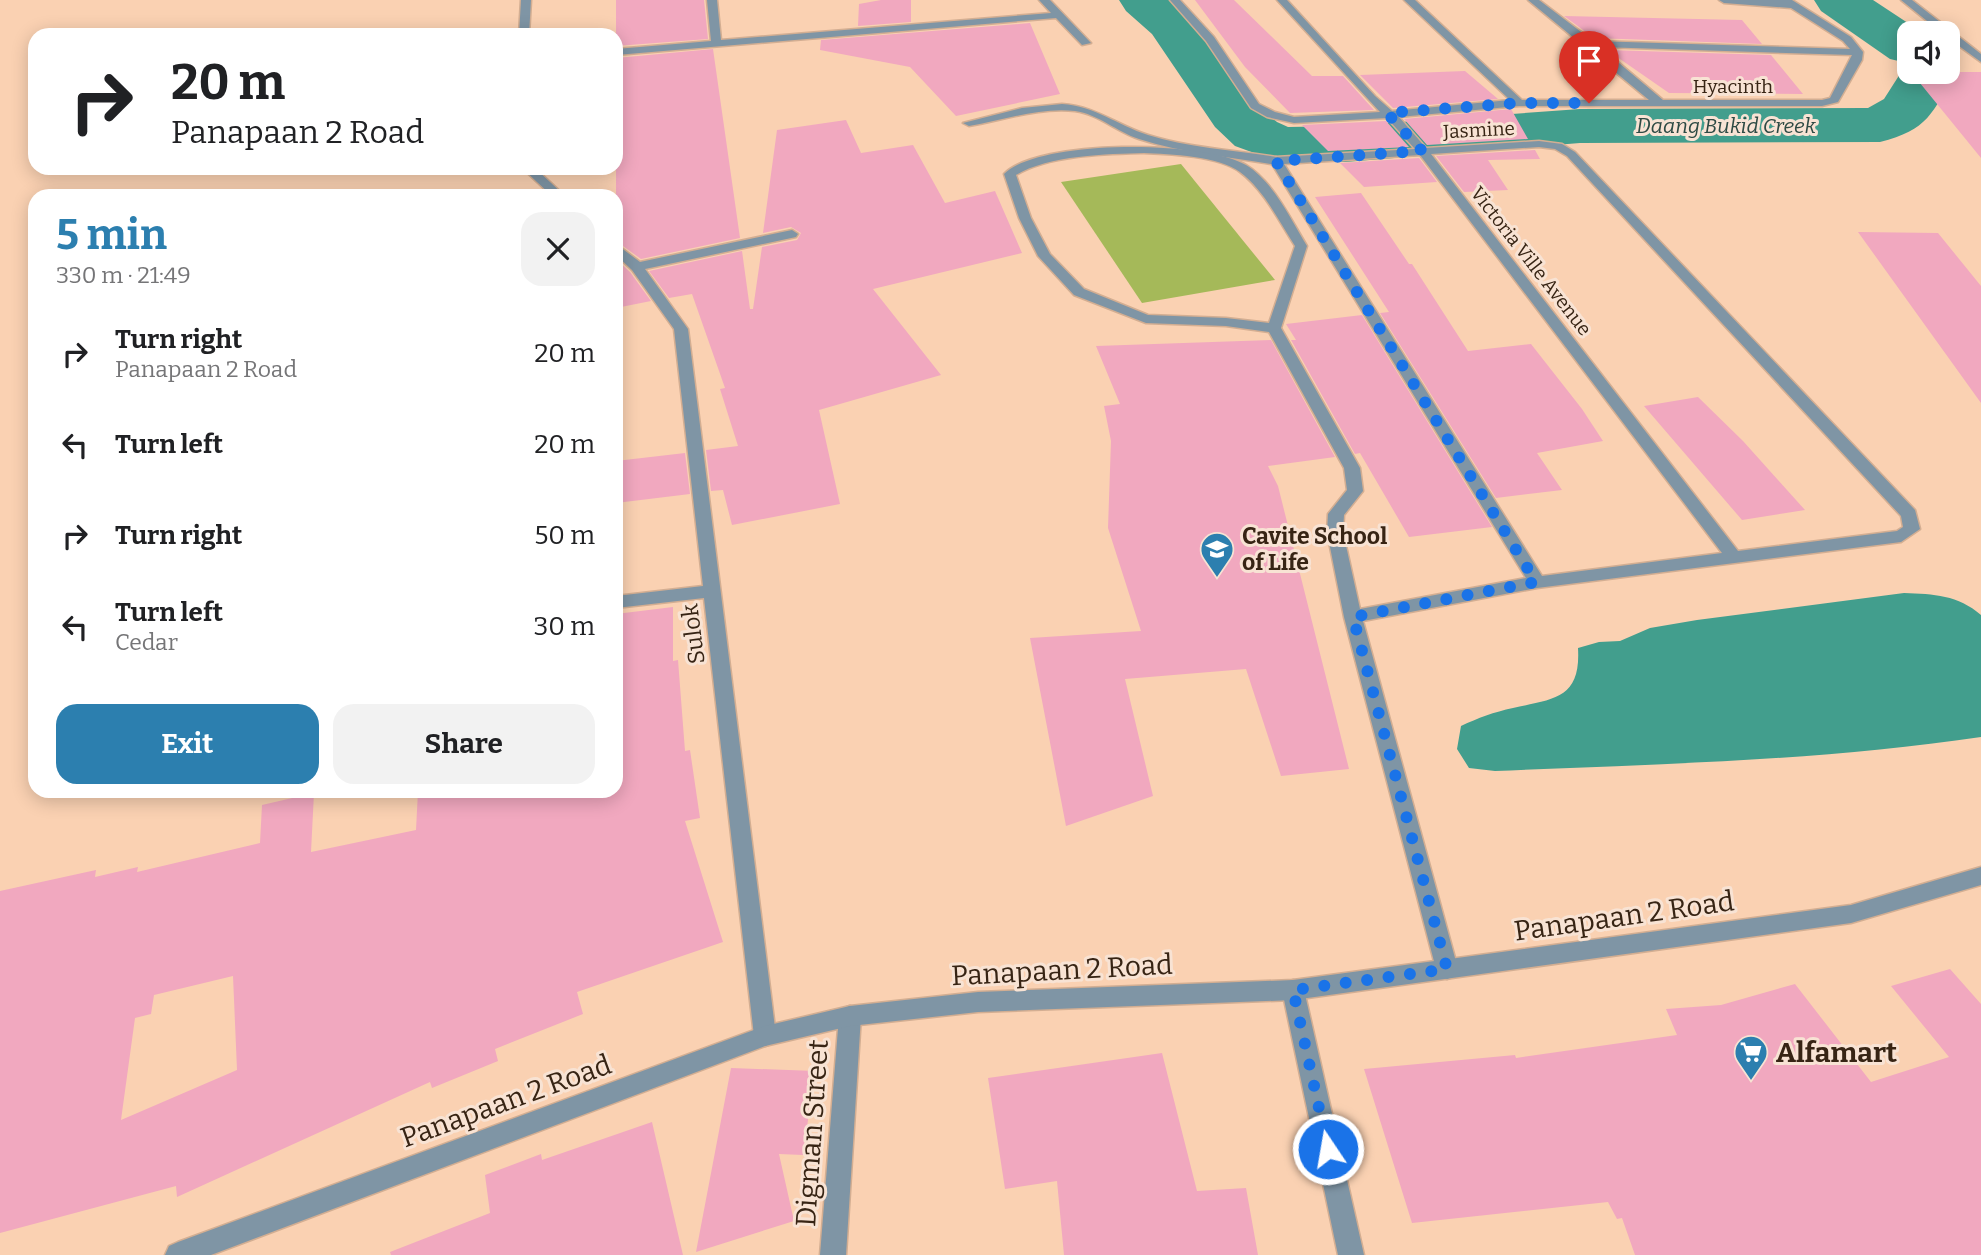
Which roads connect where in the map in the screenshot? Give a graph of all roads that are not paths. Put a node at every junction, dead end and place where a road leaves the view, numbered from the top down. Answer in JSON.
{"nodes":[{"id":1,"x":526,"y":0,"type":"edge"},
{"id":2,"x":712,"y":0,"type":"edge"},
{"id":3,"x":1044,"y":0,"type":"edge"},
{"id":4,"x":1175,"y":0,"type":"edge"},
{"id":5,"x":1282,"y":0,"type":"edge"},
{"id":6,"x":1409,"y":0,"type":"edge"},
{"id":7,"x":1532,"y":0,"type":"edge"},
{"id":8,"x":1724,"y":0,"type":"edge"},
{"id":9,"x":1906,"y":0,"type":"edge"},
{"id":10,"x":1788,"y":3,"type":"edge"},
{"id":11,"x":1059,"y":15,"type":"junction"},
{"id":12,"x":524,"y":28,"type":"edge"},
{"id":13,"x":716,"y":43,"type":"junction"},
{"id":14,"x":1086,"y":43,"type":"dead end"},
{"id":15,"x":1590,"y":44,"type":"junction"},
{"id":16,"x":623,"y":51,"type":"edge"},
{"id":17,"x":1858,"y":52,"type":"junction"},
{"id":18,"x":1981,"y":59,"type":"edge"},
{"id":19,"x":1518,"y":103,"type":"junction"},
{"id":20,"x":1660,"y":103,"type":"junction"},
{"id":21,"x":1391,"y":116,"type":"junction"},
{"id":22,"x":969,"y":123,"type":"dead end"},
{"id":23,"x":1420,"y":148,"type":"junction"},
{"id":24,"x":1276,"y":161,"type":"junction"},
{"id":25,"x":536,"y":175,"type":"edge"},
{"id":26,"x":551,"y":189,"type":"edge"},
{"id":27,"x":792,"y":234,"type":"dead end"},
{"id":28,"x":623,"y":254,"type":"edge"},
{"id":29,"x":637,"y":267,"type":"junction"},
{"id":30,"x":1274,"y":328,"type":"junction"},
{"id":31,"x":1735,"y":558,"type":"junction"},
{"id":32,"x":1536,"y":582,"type":"junction"},
{"id":33,"x":713,"y":592,"type":"junction"},
{"id":34,"x":623,"y":601,"type":"edge"},
{"id":35,"x":1353,"y":617,"type":"junction"},
{"id":36,"x":1981,"y":876,"type":"edge"},
{"id":37,"x":1447,"y":969,"type":"junction"},
{"id":38,"x":1293,"y":990,"type":"junction"},
{"id":39,"x":850,"y":1016,"type":"junction"},
{"id":40,"x":765,"y":1036,"type":"junction"},
{"id":41,"x":178,"y":1255,"type":"edge"},
{"id":42,"x":834,"y":1255,"type":"edge"},
{"id":43,"x":1351,"y":1255,"type":"edge"}],
"edges":[{"from":1,"to":12,"type":"street"},
{"from":2,"to":13,"type":"street"},
{"from":3,"to":11,"type":"street"},
{"from":4,"to":21,"type":"street","name":"Hyacinth"},
{"from":5,"to":21,"type":"street","name":"Victoria Ville Avenue"},
{"from":6,"to":19,"type":"street"},
{"from":7,"to":15,"type":"street"},
{"from":8,"to":10,"type":"street"},
{"from":9,"to":18,"type":"street"},
{"from":10,"to":17,"type":"street"},
{"from":11,"to":13,"type":"street"},
{"from":11,"to":14,"type":"street"},
{"from":13,"to":16,"type":"street"},
{"from":15,"to":17,"type":"street"},
{"from":15,"to":20,"type":"street"},
{"from":17,"to":20,"type":"street","name":"Hyacinth"},
{"from":19,"to":20,"type":"street","name":"Hyacinth"},
{"from":19,"to":21,"type":"street","name":"Hyacinth"},
{"from":21,"to":23,"type":"street","name":"Victoria Ville Avenue"},
{"from":22,"to":24,"type":"street","name":"Jasmine"},
{"from":23,"to":24,"type":"street","name":"Jasmine"},
{"from":23,"to":31,"type":"street","name":"Victoria Ville Avenue"},
{"from":23,"to":31,"type":"street","name":"Jasmine"},
{"from":24,"to":32,"type":"street"},
{"from":25,"to":26,"type":"street"},
{"from":27,"to":29,"type":"street"},
{"from":28,"to":29,"type":"street","name":"Sulok"},
{"from":29,"to":33,"type":"street","name":"Sulok"},
{"from":30,"to":30,"type":"street"},
{"from":30,"to":35,"type":"street"},
{"from":31,"to":32,"type":"street"},
{"from":32,"to":35,"type":"street"},
{"from":33,"to":34,"type":"street"},
{"from":33,"to":40,"type":"street","name":"Sulok"},
{"from":35,"to":37,"type":"street"},
{"from":36,"to":37,"type":"street","name":"Panapaan 2 Road"},
{"from":37,"to":38,"type":"street","name":"Panapaan 2 Road"},
{"from":38,"to":39,"type":"street","name":"Panapaan 2 Road"},
{"from":38,"to":43,"type":"street"},
{"from":39,"to":40,"type":"street","name":"Panapaan 2 Road"},
{"from":39,"to":42,"type":"street","name":"Digman Street"},
{"from":40,"to":41,"type":"street","name":"Panapaan 2 Road"}]}
